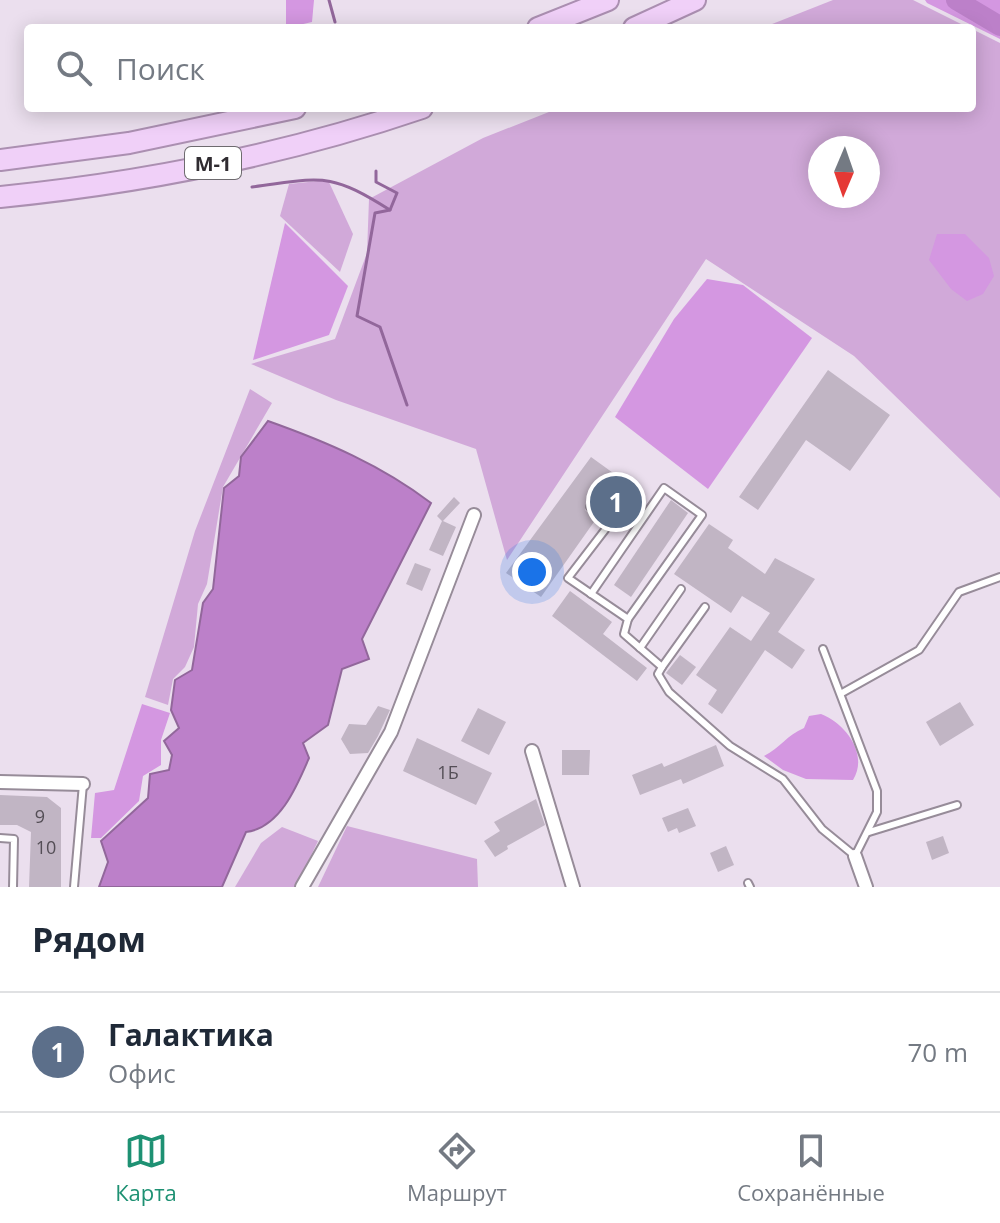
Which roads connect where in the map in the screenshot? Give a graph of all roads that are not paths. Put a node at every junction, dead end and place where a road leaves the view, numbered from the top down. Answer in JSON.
{"nodes":[{"id":1,"x":608,"y":0,"type":"edge"},
{"id":2,"x":695,"y":0,"type":"edge"},
{"id":3,"x":548,"y":24,"type":"edge"},
{"id":4,"x":643,"y":24,"type":"edge"},
{"id":5,"x":276,"y":112,"type":"edge"},
{"id":6,"x":408,"y":112,"type":"edge"},
{"id":7,"x":0,"y":160,"type":"edge"},
{"id":8,"x":0,"y":197,"type":"edge"},
{"id":9,"x":590,"y":507,"type":"dead end"},
{"id":10,"x":474,"y":515,"type":"dead end"},
{"id":11,"x":1000,"y":577,"type":"edge"},
{"id":12,"x":681,"y":589,"type":"dead end"},
{"id":13,"x":591,"y":594,"type":"junction"},
{"id":14,"x":705,"y":607,"type":"dead end"},
{"id":15,"x":628,"y":619,"type":"junction"},
{"id":16,"x":640,"y":648,"type":"junction"},
{"id":17,"x":823,"y":649,"type":"dead end"},
{"id":18,"x":662,"y":667,"type":"junction"},
{"id":19,"x":842,"y":693,"type":"junction"},
{"id":20,"x":532,"y":751,"type":"dead end"},
{"id":21,"x":0,"y":782,"type":"edge"},
{"id":22,"x":83,"y":784,"type":"joint"},
{"id":23,"x":957,"y":805,"type":"dead end"},
{"id":24,"x":869,"y":832,"type":"junction"},
{"id":25,"x":0,"y":838,"type":"edge"},
{"id":26,"x":855,"y":856,"type":"junction"},
{"id":27,"x":13,"y":887,"type":"edge"},
{"id":28,"x":74,"y":887,"type":"edge"},
{"id":29,"x":302,"y":887,"type":"edge"},
{"id":30,"x":573,"y":887,"type":"edge"},
{"id":31,"x":866,"y":887,"type":"edge"}],
"edges":[{"from":1,"to":3,"type":"highway"},
{"from":2,"to":4,"type":"highway"},
{"from":5,"to":7,"type":"highway","number":"М-1"},
{"from":6,"to":8,"type":"highway","number":"М-1"},
{"from":9,"to":13,"type":"lane"},
{"from":10,"to":29,"type":"street"},
{"from":11,"to":19,"type":"lane"},
{"from":12,"to":16,"type":"lane"},
{"from":13,"to":15,"type":"lane"},
{"from":13,"to":15,"type":"lane"},
{"from":14,"to":18,"type":"lane"},
{"from":15,"to":16,"type":"lane"},
{"from":16,"to":18,"type":"lane"},
{"from":17,"to":19,"type":"lane"},
{"from":18,"to":26,"type":"lane"},
{"from":19,"to":24,"type":"lane"},
{"from":20,"to":30,"type":"street"},
{"from":21,"to":22,"type":"street"},
{"from":22,"to":28,"type":"lane"},
{"from":23,"to":24,"type":"lane"},
{"from":24,"to":26,"type":"lane"},
{"from":25,"to":27,"type":"lane"},
{"from":26,"to":31,"type":"street"}]}
